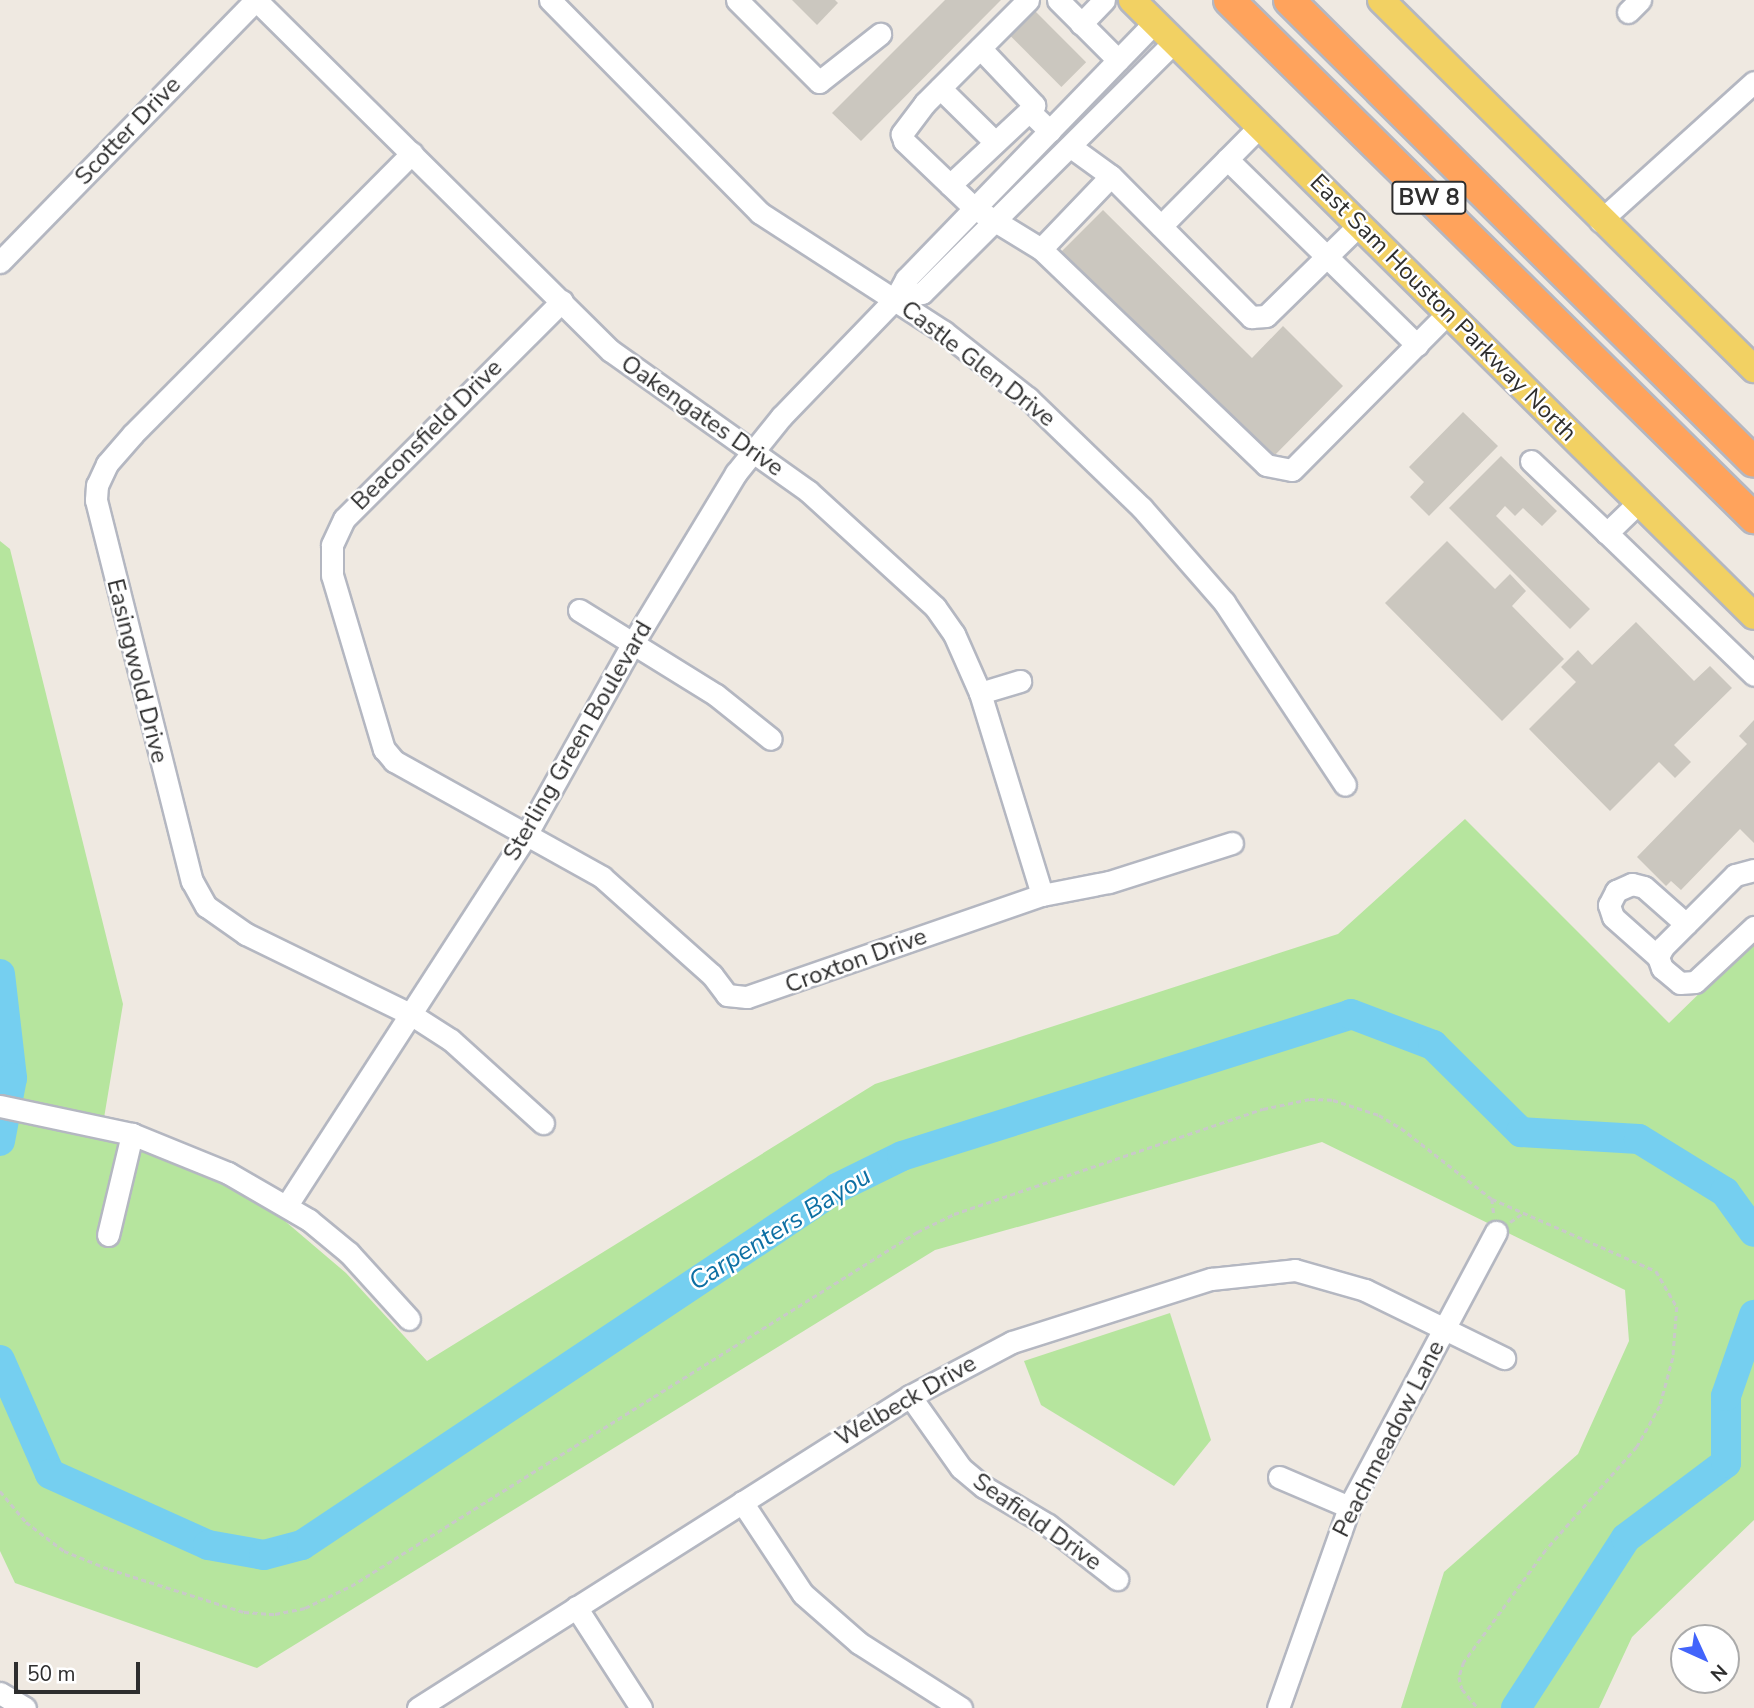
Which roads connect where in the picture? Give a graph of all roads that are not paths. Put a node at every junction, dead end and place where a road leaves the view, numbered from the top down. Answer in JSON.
{"nodes":[{"id":1,"x":256,"y":0,"type":"edge"},
{"id":2,"x":550,"y":0,"type":"edge"},
{"id":3,"x":737,"y":0,"type":"edge"},
{"id":4,"x":1028,"y":0,"type":"edge"},
{"id":5,"x":1058,"y":0,"type":"edge"},
{"id":6,"x":1104,"y":0,"type":"edge"},
{"id":7,"x":1132,"y":0,"type":"edge"},
{"id":8,"x":1229,"y":0,"type":"edge"},
{"id":9,"x":1289,"y":0,"type":"edge"},
{"id":10,"x":1381,"y":0,"type":"edge"},
{"id":11,"x":1155,"y":22,"type":"junction"},
{"id":12,"x":1081,"y":24,"type":"junction"},
{"id":13,"x":880,"y":34,"type":"dead end"},
{"id":14,"x":1174,"y":41,"type":"junction"},
{"id":15,"x":980,"y":48,"type":"junction"},
{"id":16,"x":1118,"y":60,"type":"junction"},
{"id":17,"x":1754,"y":82,"type":"edge"},
{"id":18,"x":940,"y":88,"type":"junction"},
{"id":19,"x":1029,"y":111,"type":"junction"},
{"id":20,"x":1260,"y":126,"type":"junction"},
{"id":21,"x":1050,"y":131,"type":"junction"},
{"id":22,"x":995,"y":142,"type":"junction"},
{"id":23,"x":1071,"y":147,"type":"junction"},
{"id":24,"x":412,"y":153,"type":"junction"},
{"id":25,"x":1227,"y":159,"type":"junction"},
{"id":26,"x":1111,"y":176,"type":"junction"},
{"id":27,"x":950,"y":185,"type":"junction"},
{"id":28,"x":974,"y":208,"type":"junction"},
{"id":29,"x":1600,"y":220,"type":"junction"},
{"id":30,"x":994,"y":224,"type":"junction"},
{"id":31,"x":1359,"y":225,"type":"junction"},
{"id":32,"x":1161,"y":226,"type":"junction"},
{"id":33,"x":1041,"y":249,"type":"junction"},
{"id":34,"x":1327,"y":256,"type":"junction"},
{"id":35,"x":0,"y":262,"type":"edge"},
{"id":36,"x":895,"y":299,"type":"junction"},
{"id":37,"x":562,"y":301,"type":"junction"},
{"id":38,"x":1448,"y":313,"type":"junction"},
{"id":39,"x":1417,"y":345,"type":"junction"},
{"id":40,"x":1754,"y":369,"type":"edge"},
{"id":41,"x":1669,"y":378,"type":"junction"},
{"id":42,"x":1630,"y":396,"type":"junction"},
{"id":43,"x":1754,"y":440,"type":"edge"},
{"id":44,"x":751,"y":453,"type":"junction"},
{"id":45,"x":1531,"y":461,"type":"dead end"},
{"id":46,"x":1754,"y":462,"type":"edge"},
{"id":47,"x":1639,"y":502,"type":"junction"},
{"id":48,"x":1754,"y":518,"type":"edge"},
{"id":49,"x":1754,"y":532,"type":"edge"},
{"id":50,"x":1607,"y":533,"type":"junction"},
{"id":51,"x":579,"y":611,"type":"dead end"},
{"id":52,"x":1754,"y":616,"type":"edge"},
{"id":53,"x":633,"y":643,"type":"junction"},
{"id":54,"x":1754,"y":675,"type":"edge"},
{"id":55,"x":1020,"y":681,"type":"dead end"},
{"id":56,"x":980,"y":692,"type":"junction"},
{"id":57,"x":771,"y":739,"type":"dead end"},
{"id":58,"x":1345,"y":785,"type":"dead end"},
{"id":59,"x":526,"y":835,"type":"junction"},
{"id":60,"x":1232,"y":844,"type":"dead end"},
{"id":61,"x":1754,"y":870,"type":"edge"},
{"id":62,"x":1042,"y":895,"type":"junction"},
{"id":63,"x":1686,"y":924,"type":"junction"},
{"id":64,"x":1754,"y":927,"type":"edge"},
{"id":65,"x":1658,"y":957,"type":"junction"},
{"id":66,"x":412,"y":1015,"type":"junction"},
{"id":67,"x":0,"y":1106,"type":"edge"},
{"id":68,"x":543,"y":1124,"type":"dead end"},
{"id":69,"x":132,"y":1134,"type":"junction"},
{"id":70,"x":287,"y":1205,"type":"junction"},
{"id":71,"x":1496,"y":1232,"type":"dead end"},
{"id":72,"x":108,"y":1235,"type":"dead end"},
{"id":73,"x":410,"y":1318,"type":"dead end"},
{"id":74,"x":1446,"y":1329,"type":"junction"},
{"id":75,"x":1504,"y":1358,"type":"dead end"},
{"id":76,"x":909,"y":1396,"type":"junction"},
{"id":77,"x":1279,"y":1477,"type":"dead end"},
{"id":78,"x":742,"y":1502,"type":"junction"},
{"id":79,"x":1349,"y":1507,"type":"junction"},
{"id":80,"x":1116,"y":1579,"type":"dead end"},
{"id":81,"x":576,"y":1607,"type":"junction"},
{"id":82,"x":2,"y":1697,"type":"edge"},
{"id":83,"x":25,"y":1708,"type":"edge"},
{"id":84,"x":418,"y":1708,"type":"edge"},
{"id":85,"x":641,"y":1708,"type":"edge"},
{"id":86,"x":961,"y":1708,"type":"edge"},
{"id":87,"x":1278,"y":1708,"type":"edge"}],
"edges":[{"from":1,"to":24,"type":"street","name":"Oakengates Drive"},
{"from":1,"to":35,"type":"street","name":"Scotter Drive"},
{"from":2,"to":36,"type":"street","name":"Castle Glen Drive"},
{"from":3,"to":13,"type":"street"},
{"from":4,"to":15,"type":"street"},
{"from":5,"to":12,"type":"street"},
{"from":6,"to":12,"type":"street"},
{"from":7,"to":11,"type":"main road","name":"East Sam Houston Parkway North","number":"BW 8"},
{"from":8,"to":42,"type":"highway","number":"BW 8"},
{"from":9,"to":41,"type":"highway","number":"BW 8"},
{"from":10,"to":29,"type":"main road"},
{"from":11,"to":14,"type":"main road","name":"East Sam Houston Parkway North","number":"BW 8"},
{"from":11,"to":16,"type":"street","name":"Sterling Green Boulevard"},
{"from":12,"to":16,"type":"street"},
{"from":14,"to":20,"type":"main road","name":"East Sam Houston Parkway North","number":"BW 8"},
{"from":14,"to":23,"type":"street","name":"Sterling Green Boulevard"},
{"from":15,"to":18,"type":"street"},
{"from":15,"to":19,"type":"street"},
{"from":16,"to":21,"type":"street","name":"Sterling Green Boulevard"},
{"from":17,"to":29,"type":"street"},
{"from":18,"to":22,"type":"street"},
{"from":18,"to":27,"type":"street"},
{"from":19,"to":21,"type":"street"},
{"from":19,"to":22,"type":"street"},
{"from":20,"to":25,"type":"street"},
{"from":20,"to":31,"type":"main road","name":"East Sam Houston Parkway North","number":"BW 8"},
{"from":21,"to":28,"type":"street","name":"Sterling Green Boulevard"},
{"from":22,"to":27,"type":"street"},
{"from":23,"to":26,"type":"street"},
{"from":23,"to":30,"type":"street","name":"Sterling Green Boulevard"},
{"from":24,"to":37,"type":"street","name":"Oakengates Drive"},
{"from":24,"to":66,"type":"street","name":"Easingwold Drive"},
{"from":25,"to":32,"type":"street"},
{"from":25,"to":34,"type":"street"},
{"from":26,"to":32,"type":"street"},
{"from":26,"to":33,"type":"street"},
{"from":27,"to":28,"type":"street"},
{"from":28,"to":30,"type":"street"},
{"from":28,"to":36,"type":"street","name":"Sterling Green Boulevard"},
{"from":29,"to":40,"type":"main road"},
{"from":30,"to":33,"type":"street"},
{"from":30,"to":36,"type":"street","name":"Sterling Green Boulevard"},
{"from":31,"to":34,"type":"street"},
{"from":31,"to":38,"type":"main road","name":"East Sam Houston Parkway North","number":"BW 8"},
{"from":32,"to":34,"type":"street"},
{"from":33,"to":39,"type":"street"},
{"from":34,"to":39,"type":"street"},
{"from":36,"to":44,"type":"street","name":"Sterling Green Boulevard"},
{"from":36,"to":58,"type":"street","name":"Castle Glen Drive"},
{"from":37,"to":44,"type":"street","name":"Oakengates Drive"},
{"from":37,"to":59,"type":"street","name":"Beaconsfield Drive"},
{"from":38,"to":39,"type":"street"},
{"from":38,"to":47,"type":"main road","name":"East Sam Houston Parkway North","number":"BW 8"},
{"from":41,"to":43,"type":"highway"},
{"from":41,"to":46,"type":"highway","number":"BW 8"},
{"from":42,"to":48,"type":"highway","number":"BW 8"},
{"from":42,"to":49,"type":"highway"},
{"from":44,"to":53,"type":"street","name":"Sterling Green Boulevard"},
{"from":44,"to":56,"type":"street","name":"Oakengates Drive"},
{"from":45,"to":50,"type":"street"},
{"from":47,"to":50,"type":"street"},
{"from":47,"to":52,"type":"main road","name":"East Sam Houston Parkway North","number":"BW 8"},
{"from":50,"to":54,"type":"street"},
{"from":51,"to":53,"type":"street"},
{"from":53,"to":57,"type":"street"},
{"from":53,"to":59,"type":"street","name":"Sterling Green Boulevard"},
{"from":55,"to":56,"type":"street"},
{"from":56,"to":62,"type":"street","name":"Oakengates Drive"},
{"from":59,"to":62,"type":"street","name":"Croxton Drive"},
{"from":59,"to":66,"type":"street","name":"Sterling Green Boulevard"},
{"from":60,"to":62,"type":"street","name":"Croxton Drive"},
{"from":61,"to":63,"type":"street"},
{"from":63,"to":65,"type":"street"},
{"from":63,"to":65,"type":"street"},
{"from":64,"to":65,"type":"street"},
{"from":66,"to":68,"type":"street","name":"Easingwold Drive"},
{"from":66,"to":70,"type":"street","name":"Sterling Green Boulevard"},
{"from":67,"to":69,"type":"street"},
{"from":69,"to":70,"type":"street"},
{"from":69,"to":72,"type":"street"},
{"from":70,"to":73,"type":"street"},
{"from":71,"to":74,"type":"street","name":"Peachmeadow Lane"},
{"from":74,"to":75,"type":"street","name":"Peachmeadow Lane"},
{"from":74,"to":76,"type":"street","name":"Welbeck Drive"},
{"from":74,"to":79,"type":"street","name":"Peachmeadow Lane"},
{"from":76,"to":78,"type":"street","name":"Welbeck Drive"},
{"from":76,"to":80,"type":"street","name":"Seafield Drive"},
{"from":77,"to":79,"type":"street"},
{"from":78,"to":81,"type":"street","name":"Welbeck Drive"},
{"from":78,"to":86,"type":"street"},
{"from":79,"to":87,"type":"street","name":"Peachmeadow Lane"},
{"from":81,"to":84,"type":"street","name":"Welbeck Drive"},
{"from":81,"to":85,"type":"street"},
{"from":82,"to":83,"type":"street"}]}
